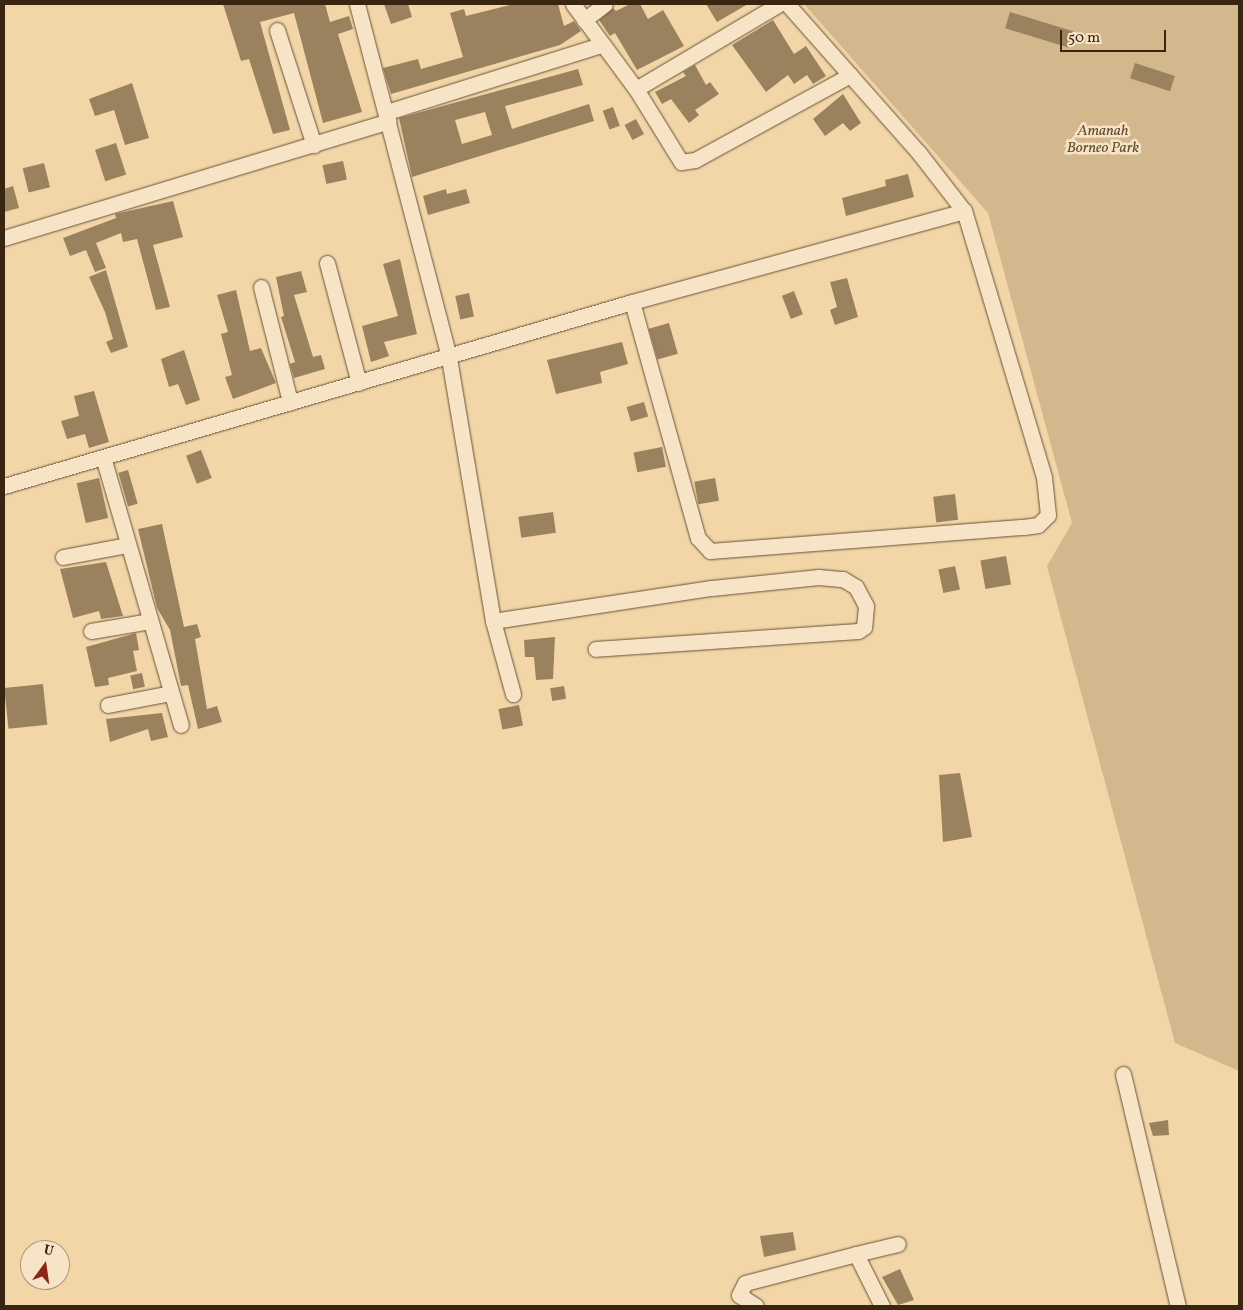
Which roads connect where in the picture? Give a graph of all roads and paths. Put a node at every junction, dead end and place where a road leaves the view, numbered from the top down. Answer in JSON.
{"nodes":[{"id":1,"x":357,"y":4,"type":"edge"},
{"id":2,"x":573,"y":4,"type":"edge"},
{"id":3,"x":605,"y":4,"type":"edge"},
{"id":4,"x":779,"y":4,"type":"edge"},
{"id":5,"x":787,"y":4,"type":"edge"},
{"id":6,"x":584,"y":20,"type":"junction"},
{"id":7,"x":277,"y":30,"type":"dead end"},
{"id":8,"x":601,"y":44,"type":"junction"},
{"id":9,"x":850,"y":75,"type":"junction"},
{"id":10,"x":636,"y":89,"type":"junction"},
{"id":11,"x":388,"y":116,"type":"junction"},
{"id":12,"x":314,"y":145,"type":"junction"},
{"id":13,"x":964,"y":211,"type":"junction"},
{"id":14,"x":4,"y":238,"type":"edge"},
{"id":15,"x":327,"y":263,"type":"dead end"},
{"id":16,"x":260,"y":287,"type":"dead end"},
{"id":17,"x":632,"y":302,"type":"junction"},
{"id":18,"x":449,"y":358,"type":"junction"},
{"id":19,"x":359,"y":382,"type":"junction"},
{"id":20,"x":290,"y":402,"type":"junction"},
{"id":21,"x":103,"y":457,"type":"junction"},
{"id":22,"x":4,"y":486,"type":"edge"},
{"id":23,"x":128,"y":545,"type":"junction"},
{"id":24,"x":63,"y":557,"type":"dead end"},
{"id":25,"x":150,"y":621,"type":"junction"},
{"id":26,"x":493,"y":621,"type":"junction"},
{"id":27,"x":90,"y":631,"type":"dead end"},
{"id":28,"x":596,"y":649,"type":"dead end"},
{"id":29,"x":171,"y":693,"type":"junction"},
{"id":30,"x":514,"y":694,"type":"dead end"},
{"id":31,"x":108,"y":705,"type":"dead end"},
{"id":32,"x":182,"y":725,"type":"dead end"},
{"id":33,"x":1123,"y":1074,"type":"dead end"},
{"id":34,"x":898,"y":1244,"type":"dead end"},
{"id":35,"x":856,"y":1254,"type":"junction"},
{"id":36,"x":756,"y":1306,"type":"edge"},
{"id":37,"x":882,"y":1306,"type":"edge"},
{"id":38,"x":1178,"y":1306,"type":"edge"}],
"edges":[{"from":1,"to":11,"type":"street"},
{"from":2,"to":6,"type":"street"},
{"from":3,"to":6,"type":"street"},
{"from":4,"to":10,"type":"street"},
{"from":5,"to":9,"type":"street"},
{"from":6,"to":8,"type":"street"},
{"from":7,"to":12,"type":"street"},
{"from":8,"to":10,"type":"street"},
{"from":8,"to":11,"type":"street"},
{"from":9,"to":10,"type":"street"},
{"from":9,"to":13,"type":"street"},
{"from":11,"to":12,"type":"street"},
{"from":11,"to":18,"type":"street"},
{"from":12,"to":14,"type":"street"},
{"from":13,"to":17,"type":"street"},
{"from":13,"to":17,"type":"street"},
{"from":15,"to":19,"type":"street"},
{"from":16,"to":20,"type":"street"},
{"from":17,"to":18,"type":"street"},
{"from":18,"to":19,"type":"street"},
{"from":18,"to":26,"type":"street"},
{"from":19,"to":20,"type":"street"},
{"from":20,"to":21,"type":"street"},
{"from":21,"to":22,"type":"street"},
{"from":21,"to":23,"type":"street"},
{"from":23,"to":24,"type":"street"},
{"from":23,"to":25,"type":"street"},
{"from":25,"to":27,"type":"street"},
{"from":25,"to":29,"type":"street"},
{"from":26,"to":28,"type":"street"},
{"from":26,"to":30,"type":"street"},
{"from":29,"to":31,"type":"street"},
{"from":29,"to":32,"type":"street"},
{"from":33,"to":38,"type":"street"},
{"from":34,"to":35,"type":"street"},
{"from":35,"to":36,"type":"street"},
{"from":35,"to":37,"type":"street"}]}
